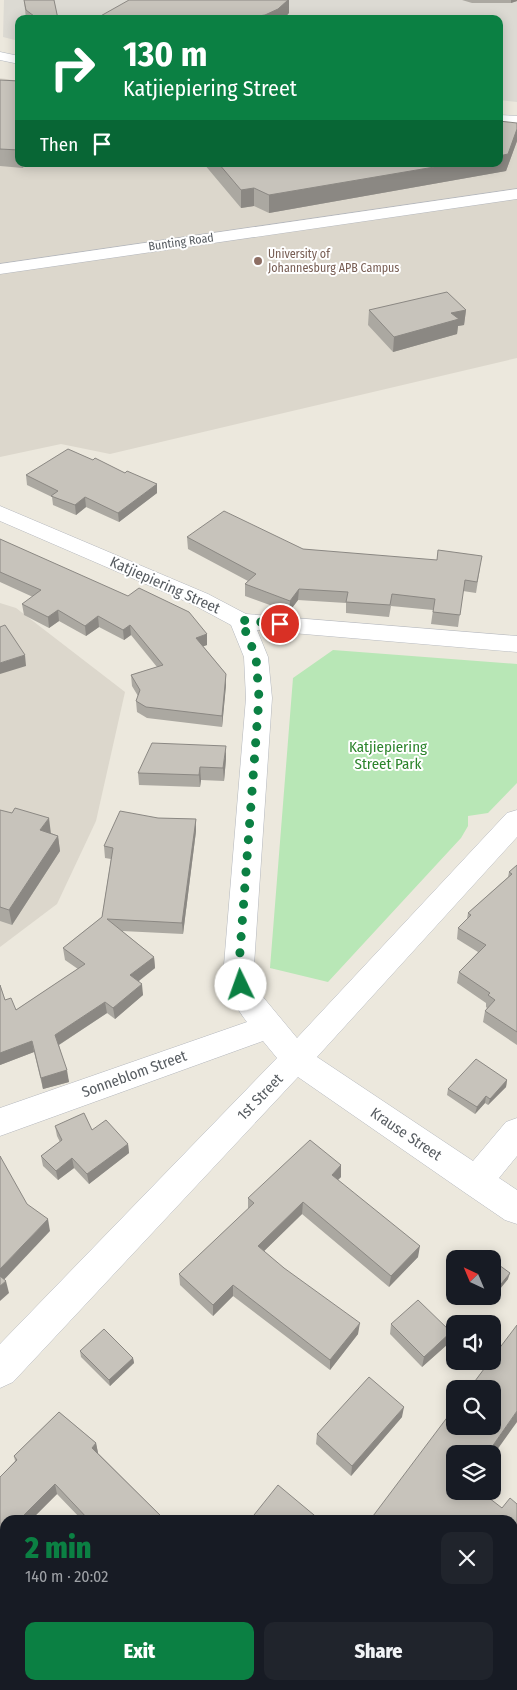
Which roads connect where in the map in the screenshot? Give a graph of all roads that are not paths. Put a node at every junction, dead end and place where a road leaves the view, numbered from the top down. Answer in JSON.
{"nodes":[{"id":1,"x":0,"y":55,"type":"edge"},
{"id":2,"x":15,"y":62,"type":"edge"},
{"id":3,"x":15,"y":65,"type":"edge"},
{"id":4,"x":0,"y":70,"type":"edge"},
{"id":5,"x":517,"y":196,"type":"edge"},
{"id":6,"x":517,"y":206,"type":"edge"},
{"id":7,"x":363,"y":216,"type":"junction"},
{"id":8,"x":439,"y":222,"type":"dead end"},
{"id":9,"x":0,"y":269,"type":"edge"},
{"id":10,"x":0,"y":513,"type":"edge"},
{"id":11,"x":241,"y":620,"type":"junction"},
{"id":12,"x":517,"y":644,"type":"edge"},
{"id":13,"x":517,"y":820,"type":"edge"},
{"id":14,"x":268,"y":1027,"type":"junction"},
{"id":15,"x":296,"y":1059,"type":"junction"},
{"id":16,"x":0,"y":1122,"type":"edge"},
{"id":17,"x":517,"y":1132,"type":"edge"},
{"id":18,"x":476,"y":1182,"type":"junction"},
{"id":19,"x":517,"y":1209,"type":"edge"},
{"id":20,"x":0,"y":1370,"type":"edge"},
{"id":21,"x":73,"y":1690,"type":"edge"},
{"id":22,"x":78,"y":1690,"type":"edge"}],
"edges":[{"from":1,"to":2,"type":"street"},
{"from":3,"to":4,"type":"street"},
{"from":5,"to":7,"type":"street","name":"Bunting Road"},
{"from":6,"to":7,"type":"street","name":"Bunting Road"},
{"from":7,"to":8,"type":"street","name":"Bunting Road"},
{"from":7,"to":9,"type":"street","name":"Bunting Road"},
{"from":10,"to":11,"type":"street","name":"Katjiepiering Street"},
{"from":11,"to":12,"type":"street","name":"Katjiepiering Street"},
{"from":11,"to":14,"type":"street","name":"Krause Street"},
{"from":13,"to":15,"type":"street","name":"1st Street"},
{"from":14,"to":15,"type":"street","name":"Krause Street"},
{"from":14,"to":16,"type":"street","name":"Sonneblom Street"},
{"from":15,"to":18,"type":"street","name":"Krause Street"},
{"from":15,"to":20,"type":"street","name":"1st Street"},
{"from":17,"to":18,"type":"street"},
{"from":18,"to":19,"type":"street","name":"Krause Street"},
{"from":21,"to":22,"type":"street"}]}
